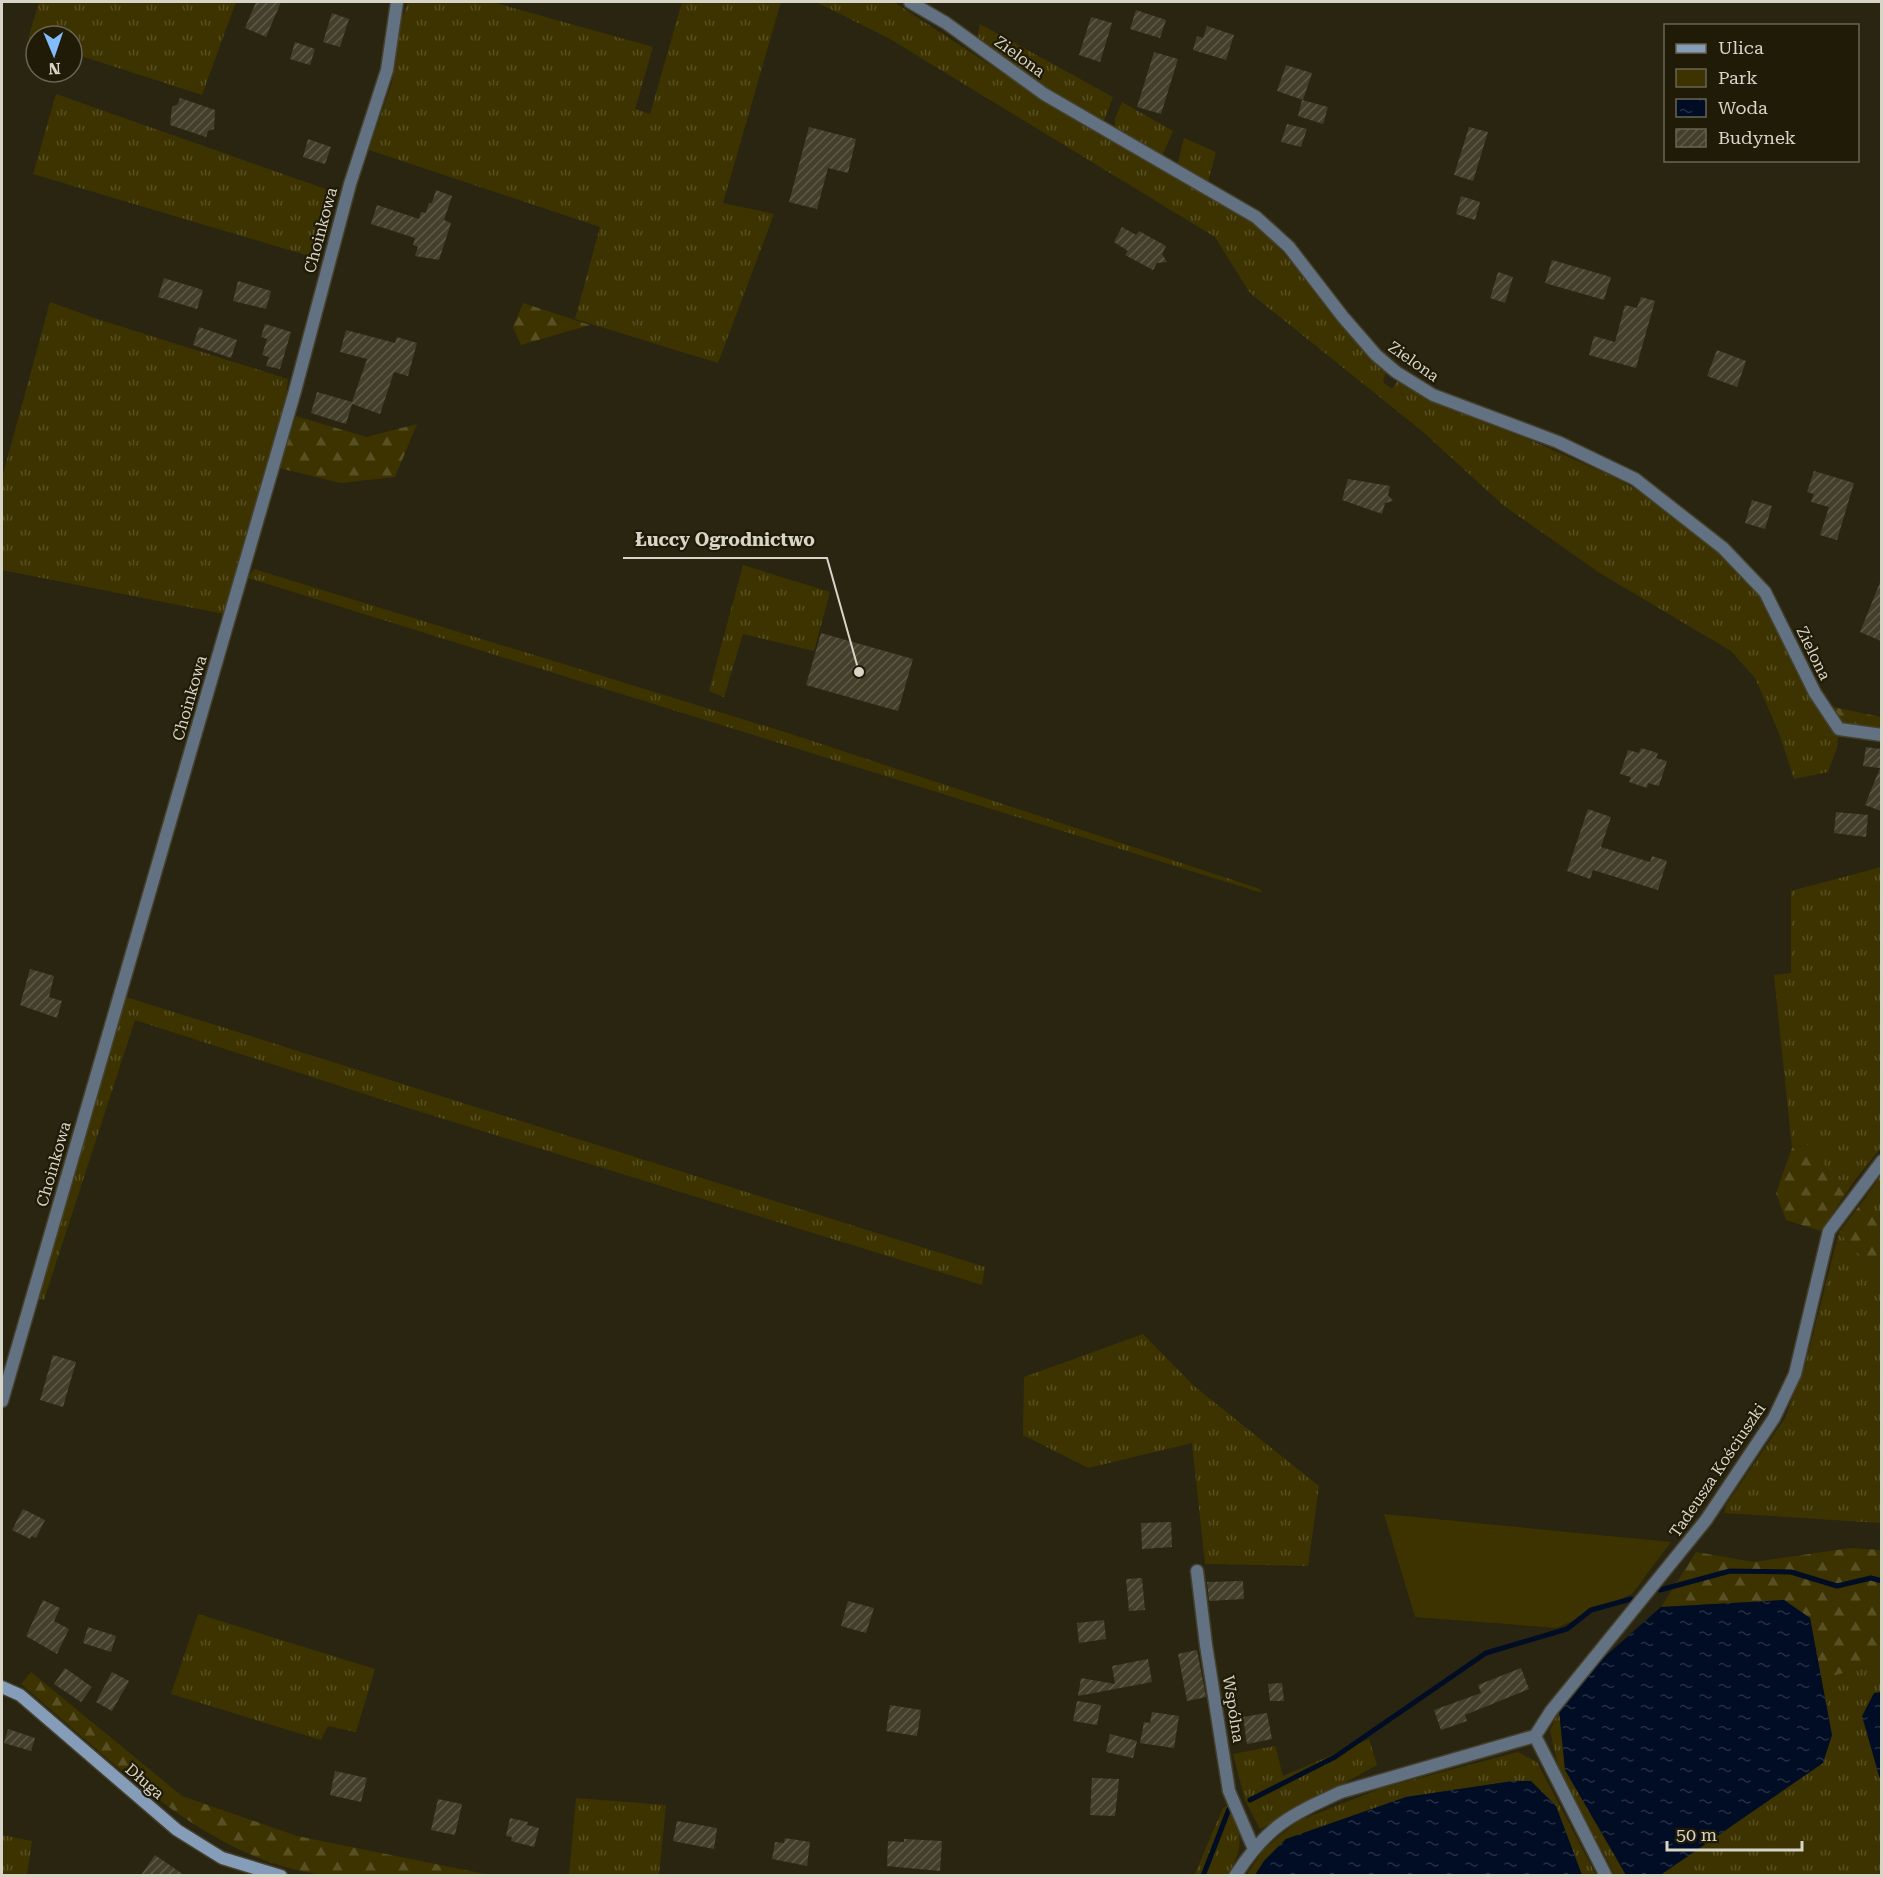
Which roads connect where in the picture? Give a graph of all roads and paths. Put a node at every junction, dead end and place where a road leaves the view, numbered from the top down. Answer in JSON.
{"nodes":[{"id":1,"x":397,"y":2,"type":"edge"},
{"id":2,"x":910,"y":2,"type":"edge"},
{"id":3,"x":1881,"y":735,"type":"edge"},
{"id":4,"x":1881,"y":1161,"type":"edge"},
{"id":5,"x":2,"y":1401,"type":"edge"},
{"id":6,"x":1197,"y":1571,"type":"dead end"},
{"id":7,"x":2,"y":1687,"type":"edge"},
{"id":8,"x":1535,"y":1736,"type":"junction"},
{"id":9,"x":1254,"y":1847,"type":"junction"},
{"id":10,"x":280,"y":1875,"type":"edge"},
{"id":11,"x":1235,"y":1875,"type":"edge"},
{"id":12,"x":1606,"y":1875,"type":"edge"}],
"edges":[{"from":1,"to":5,"type":"street","name":"Choinkowa"},
{"from":2,"to":3,"type":"street","name":"Zielona"},
{"from":4,"to":8,"type":"street","name":"Tadeusza Kościuszki"},
{"from":6,"to":9,"type":"street","name":"Wspólna"},
{"from":7,"to":10,"type":"street","name":"Długa"},
{"from":8,"to":9,"type":"street"},
{"from":8,"to":12,"type":"street"},
{"from":9,"to":11,"type":"street"}]}
